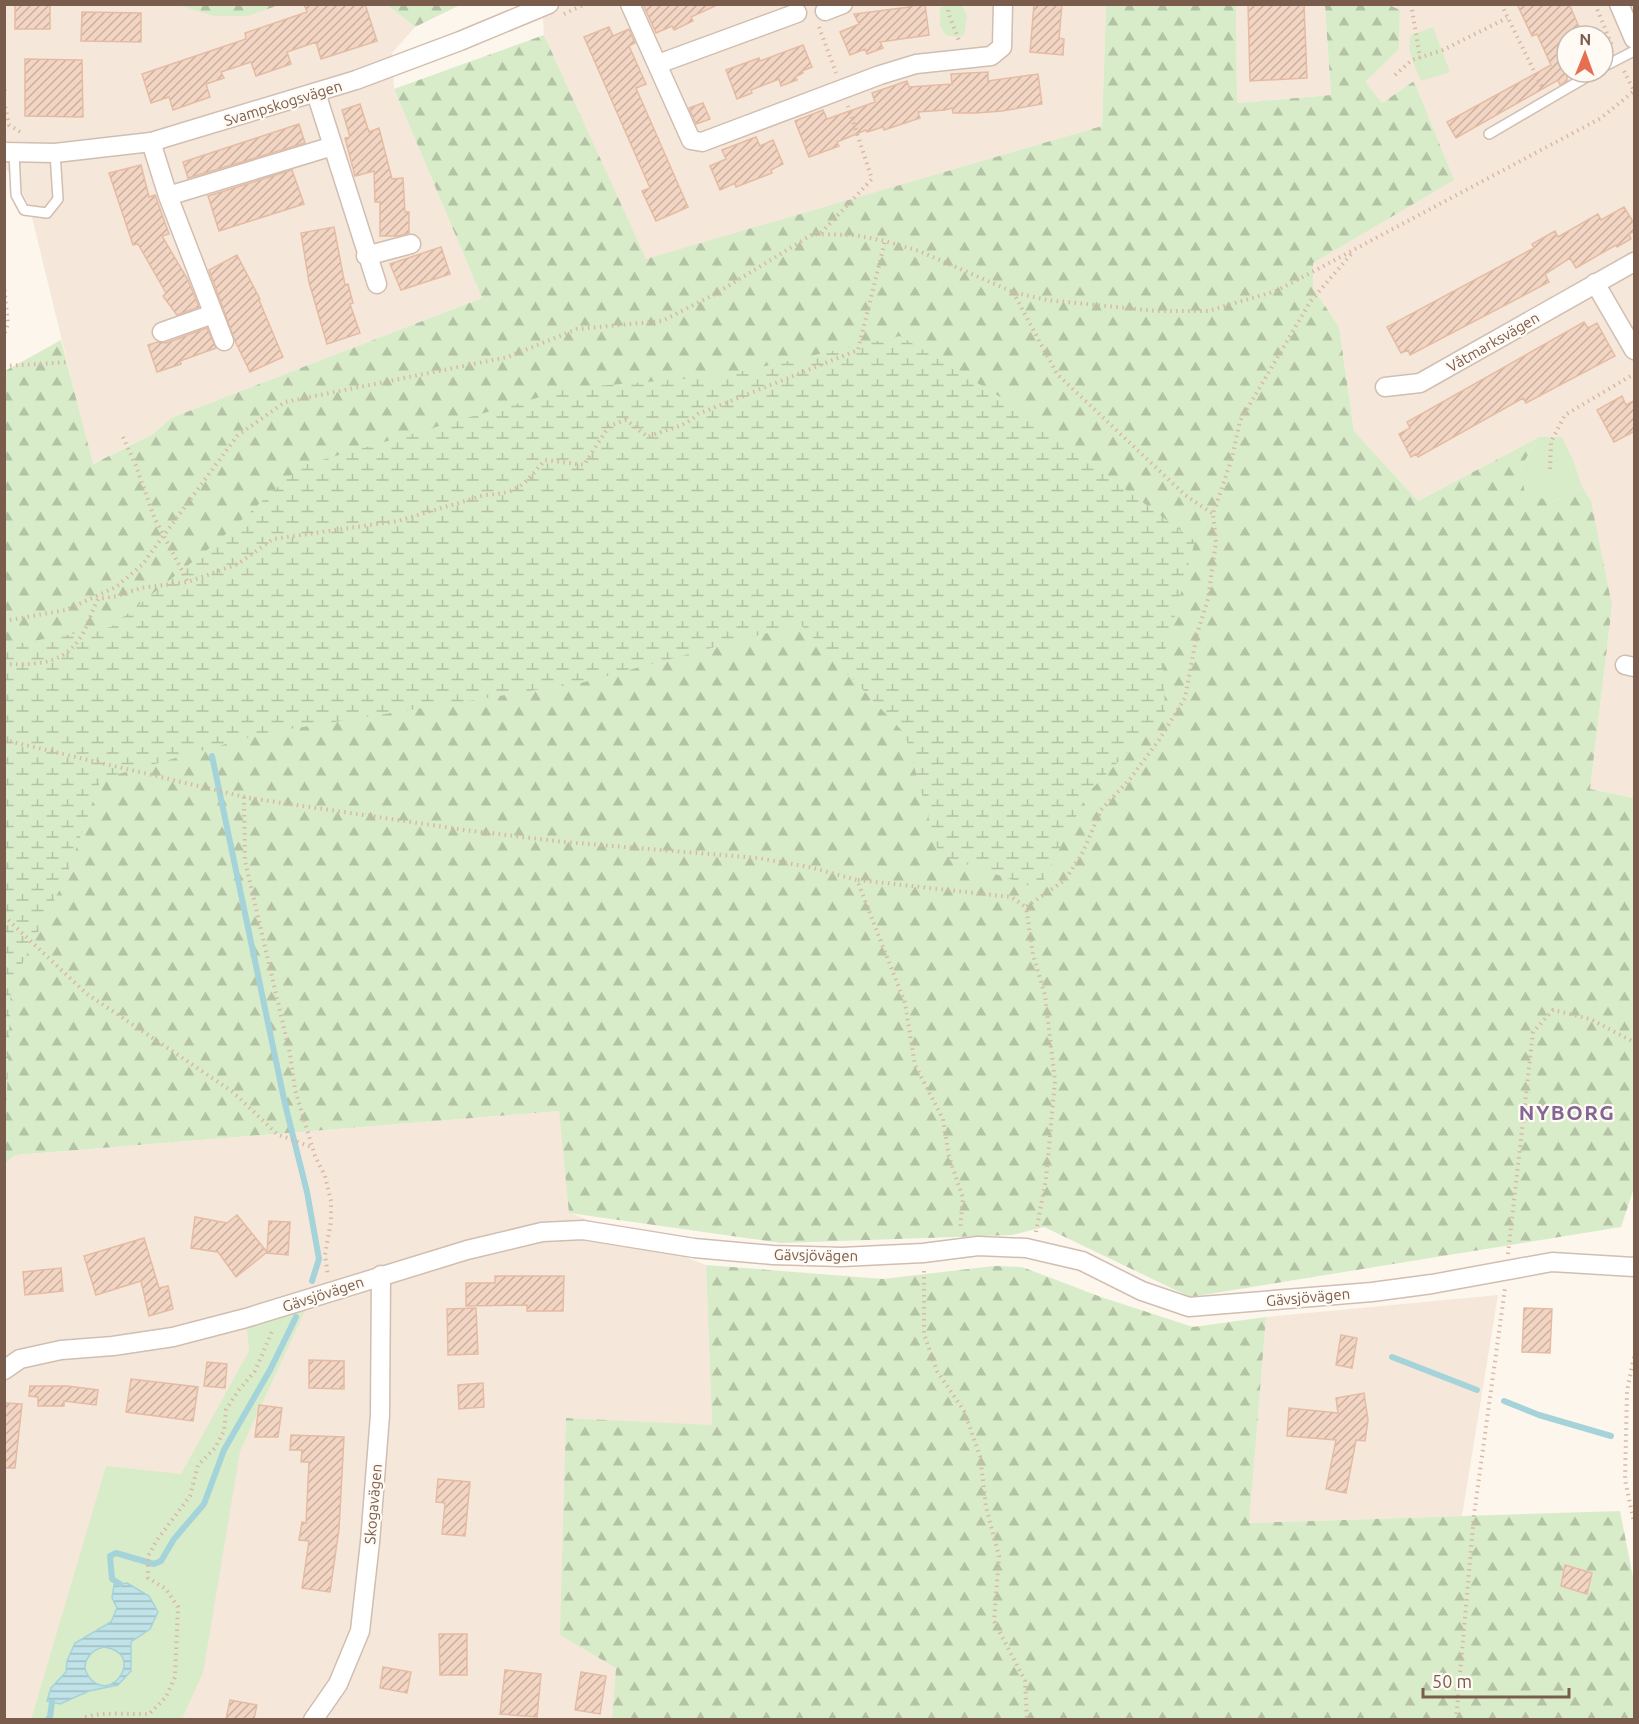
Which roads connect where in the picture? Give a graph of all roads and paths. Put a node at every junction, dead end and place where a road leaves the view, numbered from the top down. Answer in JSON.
{"nodes":[{"id":1,"x":549,"y":4,"type":"edge"},
{"id":2,"x":630,"y":4,"type":"edge"},
{"id":3,"x":843,"y":4,"type":"edge"},
{"id":4,"x":949,"y":4,"type":"edge"},
{"id":5,"x":1003,"y":4,"type":"edge"},
{"id":6,"x":1411,"y":4,"type":"edge"},
{"id":7,"x":1501,"y":4,"type":"edge"},
{"id":8,"x":1620,"y":4,"type":"edge"},
{"id":9,"x":797,"y":14,"type":"dead end"},
{"id":10,"x":822,"y":17,"type":"joint"},
{"id":11,"x":1507,"y":18,"type":"junction"},
{"id":12,"x":1635,"y":39,"type":"edge"},
{"id":13,"x":1635,"y":51,"type":"edge"},
{"id":14,"x":962,"y":58,"type":"junction"},
{"id":15,"x":1420,"y":58,"type":"junction"},
{"id":16,"x":1615,"y":61,"type":"edge"},
{"id":17,"x":658,"y":64,"type":"junction"},
{"id":18,"x":1395,"y":75,"type":"dead end"},
{"id":19,"x":1575,"y":84,"type":"edge"},
{"id":20,"x":5,"y":87,"type":"edge"},
{"id":21,"x":842,"y":90,"type":"junction"},
{"id":22,"x":1635,"y":92,"type":"edge"},
{"id":23,"x":316,"y":93,"type":"junction"},
{"id":24,"x":4,"y":97,"type":"edge"},
{"id":25,"x":1548,"y":100,"type":"junction"},
{"id":26,"x":1489,"y":134,"type":"dead end"},
{"id":27,"x":151,"y":142,"type":"junction"},
{"id":28,"x":333,"y":146,"type":"junction"},
{"id":29,"x":9,"y":153,"type":"edge"},
{"id":30,"x":56,"y":153,"type":"junction"},
{"id":31,"x":168,"y":196,"type":"junction"},
{"id":32,"x":820,"y":234,"type":"junction"},
{"id":33,"x":885,"y":241,"type":"junction"},
{"id":34,"x":411,"y":244,"type":"dead end"},
{"id":35,"x":1355,"y":249,"type":"junction"},
{"id":36,"x":366,"y":256,"type":"junction"},
{"id":37,"x":1635,"y":262,"type":"edge"},
{"id":38,"x":1595,"y":283,"type":"junction"},
{"id":39,"x":4,"y":284,"type":"edge"},
{"id":40,"x":377,"y":284,"type":"dead end"},
{"id":41,"x":1013,"y":292,"type":"junction"},
{"id":42,"x":213,"y":314,"type":"junction"},
{"id":43,"x":162,"y":332,"type":"dead end"},
{"id":44,"x":4,"y":335,"type":"edge"},
{"id":45,"x":224,"y":341,"type":"dead end"},
{"id":46,"x":1635,"y":350,"type":"edge"},
{"id":47,"x":69,"y":362,"type":"dead end"},
{"id":48,"x":4,"y":366,"type":"edge"},
{"id":49,"x":1635,"y":374,"type":"edge"},
{"id":50,"x":1385,"y":387,"type":"dead end"},
{"id":51,"x":123,"y":437,"type":"dead end"},
{"id":52,"x":1550,"y":469,"type":"dead end"},
{"id":53,"x":1213,"y":514,"type":"junction"},
{"id":54,"x":163,"y":535,"type":"junction"},
{"id":55,"x":188,"y":582,"type":"junction"},
{"id":56,"x":4,"y":621,"type":"edge"},
{"id":57,"x":4,"y":664,"type":"edge"},
{"id":58,"x":7,"y":740,"type":"edge"},
{"id":59,"x":4,"y":746,"type":"edge"},
{"id":60,"x":244,"y":796,"type":"junction"},
{"id":61,"x":857,"y":880,"type":"junction"},
{"id":62,"x":1026,"y":907,"type":"junction"},
{"id":63,"x":4,"y":916,"type":"edge"},
{"id":64,"x":1635,"y":1042,"type":"edge"},
{"id":65,"x":312,"y":1147,"type":"junction"},
{"id":66,"x":949,"y":1249,"type":"junction"},
{"id":67,"x":1032,"y":1250,"type":"junction"},
{"id":68,"x":923,"y":1252,"type":"junction"},
{"id":69,"x":1635,"y":1267,"type":"edge"},
{"id":70,"x":1507,"y":1269,"type":"junction"},
{"id":71,"x":381,"y":1275,"type":"junction"},
{"id":72,"x":334,"y":1290,"type":"junction"},
{"id":73,"x":278,"y":1308,"type":"junction"},
{"id":74,"x":1635,"y":1357,"type":"edge"},
{"id":75,"x":4,"y":1370,"type":"edge"},
{"id":76,"x":1635,"y":1522,"type":"edge"},
{"id":77,"x":150,"y":1714,"type":"junction"},
{"id":78,"x":80,"y":1719,"type":"edge"},
{"id":79,"x":147,"y":1719,"type":"edge"},
{"id":80,"x":313,"y":1719,"type":"edge"},
{"id":81,"x":1027,"y":1719,"type":"edge"},
{"id":82,"x":1456,"y":1719,"type":"edge"}],
"edges":[{"from":1,"to":23,"type":"street","name":"Svampskogsvägen"},
{"from":2,"to":17,"type":"street"},
{"from":3,"to":10,"type":"street"},
{"from":4,"to":14,"type":"path"},
{"from":5,"to":14,"type":"street"},
{"from":6,"to":15,"type":"path"},
{"from":7,"to":11,"type":"path"},
{"from":8,"to":12,"type":"street"},
{"from":9,"to":17,"type":"street"},
{"from":10,"to":21,"type":"path"},
{"from":11,"to":15,"type":"path"},
{"from":11,"to":25,"type":"path"},
{"from":13,"to":16,"type":"lane"},
{"from":14,"to":21,"type":"street"},
{"from":15,"to":18,"type":"path"},
{"from":17,"to":21,"type":"street"},
{"from":19,"to":25,"type":"lane"},
{"from":20,"to":24,"type":"path"},
{"from":21,"to":32,"type":"path"},
{"from":22,"to":35,"type":"path"},
{"from":23,"to":27,"type":"street","name":"Svampskogsvägen"},
{"from":23,"to":28,"type":"street"},
{"from":25,"to":26,"type":"lane"},
{"from":27,"to":30,"type":"street","name":"Svampskogsvägen"},
{"from":27,"to":31,"type":"street"},
{"from":28,"to":31,"type":"street"},
{"from":28,"to":36,"type":"street"},
{"from":29,"to":30,"type":"street","name":"Svampskogsvägen"},
{"from":29,"to":30,"type":"lane"},
{"from":31,"to":42,"type":"street"},
{"from":32,"to":33,"type":"path"},
{"from":32,"to":54,"type":"path"},
{"from":33,"to":41,"type":"path"},
{"from":33,"to":55,"type":"path"},
{"from":34,"to":36,"type":"street"},
{"from":35,"to":41,"type":"path"},
{"from":35,"to":53,"type":"path"},
{"from":36,"to":40,"type":"street"},
{"from":37,"to":38,"type":"street","name":"Våtmarksvägen"},
{"from":38,"to":46,"type":"street"},
{"from":38,"to":50,"type":"street","name":"Våtmarksvägen"},
{"from":39,"to":44,"type":"path"},
{"from":41,"to":53,"type":"path"},
{"from":42,"to":43,"type":"street"},
{"from":42,"to":45,"type":"street"},
{"from":47,"to":48,"type":"path"},
{"from":49,"to":52,"type":"path"},
{"from":51,"to":54,"type":"path"},
{"from":53,"to":62,"type":"path"},
{"from":54,"to":55,"type":"path"},
{"from":54,"to":56,"type":"path"},
{"from":55,"to":57,"type":"path"},
{"from":58,"to":59,"type":"path"},
{"from":58,"to":60,"type":"path"},
{"from":60,"to":61,"type":"path"},
{"from":60,"to":65,"type":"path"},
{"from":61,"to":62,"type":"path"},
{"from":61,"to":66,"type":"path"},
{"from":62,"to":67,"type":"path"},
{"from":63,"to":65,"type":"path"},
{"from":64,"to":70,"type":"path"},
{"from":65,"to":72,"type":"path"},
{"from":66,"to":67,"type":"street","name":"Gävsjövägen"},
{"from":66,"to":68,"type":"street","name":"Gävsjövägen"},
{"from":67,"to":70,"type":"street","name":"Gävsjövägen"},
{"from":68,"to":71,"type":"street","name":"Gävsjövägen"},
{"from":68,"to":81,"type":"path"},
{"from":69,"to":70,"type":"street","name":"Gävsjövägen"},
{"from":70,"to":82,"type":"path"},
{"from":71,"to":72,"type":"street","name":"Gävsjövägen"},
{"from":71,"to":80,"type":"street","name":"Skogavägen"},
{"from":72,"to":73,"type":"street","name":"Gävsjövägen"},
{"from":73,"to":75,"type":"street","name":"Gävsjövägen"},
{"from":73,"to":77,"type":"path"},
{"from":74,"to":76,"type":"path"},
{"from":77,"to":78,"type":"path"},
{"from":77,"to":79,"type":"path"}]}
